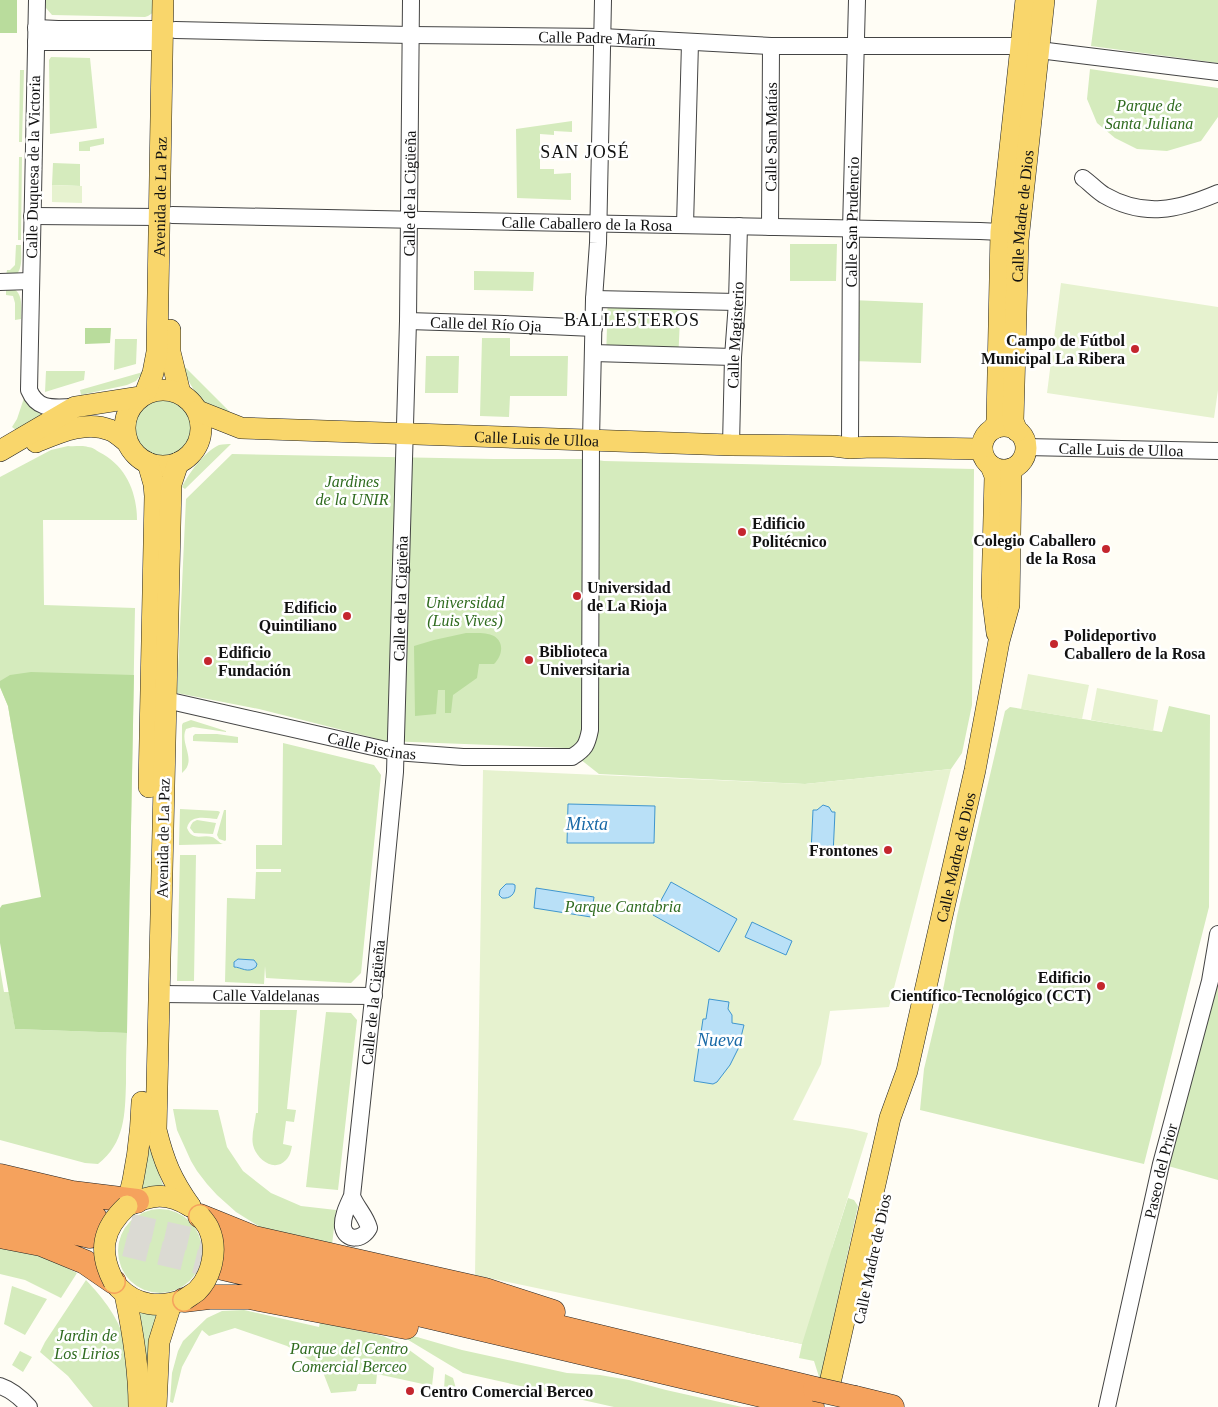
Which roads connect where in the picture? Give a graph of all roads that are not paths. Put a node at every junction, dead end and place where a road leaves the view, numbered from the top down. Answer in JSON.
{"nodes":[{"id":1,"x":37,"y":0,"type":"edge"},
{"id":2,"x":163,"y":0,"type":"edge"},
{"id":3,"x":176,"y":0,"type":"edge"},
{"id":4,"x":412,"y":0,"type":"edge"},
{"id":5,"x":603,"y":0,"type":"edge"},
{"id":6,"x":857,"y":0,"type":"edge"},
{"id":7,"x":1026,"y":0,"type":"edge"},
{"id":8,"x":1044,"y":0,"type":"edge"},
{"id":9,"x":166,"y":34,"type":"junction"},
{"id":10,"x":36,"y":35,"type":"junction"},
{"id":11,"x":411,"y":35,"type":"junction"},
{"id":12,"x":602,"y":37,"type":"junction"},
{"id":13,"x":690,"y":42,"type":"junction"},
{"id":14,"x":771,"y":46,"type":"junction"},
{"id":15,"x":856,"y":46,"type":"junction"},
{"id":16,"x":1030,"y":48,"type":"junction"},
{"id":17,"x":1218,"y":72,"type":"edge"},
{"id":18,"x":1083,"y":178,"type":"dead end"},
{"id":19,"x":1218,"y":193,"type":"edge"},
{"id":20,"x":32,"y":216,"type":"junction"},
{"id":21,"x":166,"y":216,"type":"junction"},
{"id":22,"x":408,"y":219,"type":"junction"},
{"id":23,"x":598,"y":223,"type":"junction"},
{"id":24,"x":685,"y":225,"type":"junction"},
{"id":25,"x":739,"y":226,"type":"junction"},
{"id":26,"x":770,"y":227,"type":"junction"},
{"id":27,"x":851,"y":228,"type":"junction"},
{"id":28,"x":1001,"y":232,"type":"junction"},
{"id":29,"x":31,"y":281,"type":"junction"},
{"id":30,"x":0,"y":282,"type":"edge"},
{"id":31,"x":594,"y":299,"type":"junction"},
{"id":32,"x":737,"y":302,"type":"junction"},
{"id":33,"x":408,"y":321,"type":"junction"},
{"id":34,"x":594,"y":328,"type":"junction"},
{"id":35,"x":593,"y":353,"type":"junction"},
{"id":36,"x":733,"y":357,"type":"junction"},
{"id":37,"x":180,"y":393,"type":"junction"},
{"id":38,"x":142,"y":395,"type":"junction"},
{"id":39,"x":75,"y":407,"type":"junction"},
{"id":40,"x":198,"y":411,"type":"junction"},
{"id":41,"x":241,"y":428,"type":"junction"},
{"id":42,"x":995,"y":428,"type":"junction"},
{"id":43,"x":405,"y":434,"type":"junction"},
{"id":44,"x":1021,"y":439,"type":"junction"},
{"id":45,"x":591,"y":440,"type":"junction"},
{"id":46,"x":127,"y":442,"type":"junction"},
{"id":47,"x":197,"y":445,"type":"junction"},
{"id":48,"x":731,"y":445,"type":"junction"},
{"id":49,"x":842,"y":445,"type":"junction"},
{"id":50,"x":0,"y":451,"type":"edge"},
{"id":51,"x":1218,"y":451,"type":"edge"},
{"id":52,"x":0,"y":461,"type":"edge"},
{"id":53,"x":995,"y":461,"type":"junction"},
{"id":54,"x":148,"y":463,"type":"junction"},
{"id":55,"x":178,"y":463,"type":"junction"},
{"id":56,"x":166,"y":700,"type":"junction"},
{"id":57,"x":395,"y":752,"type":"junction"},
{"id":58,"x":1218,"y":934,"type":"edge"},
{"id":59,"x":160,"y":994,"type":"junction"},
{"id":60,"x":374,"y":996,"type":"junction"},
{"id":61,"x":141,"y":1134,"type":"junction"},
{"id":62,"x":0,"y":1176,"type":"edge"},
{"id":63,"x":72,"y":1193,"type":"junction"},
{"id":64,"x":0,"y":1196,"type":"edge"},
{"id":65,"x":352,"y":1196,"type":"dead end"},
{"id":66,"x":131,"y":1202,"type":"junction"},
{"id":67,"x":195,"y":1211,"type":"junction"},
{"id":68,"x":0,"y":1215,"type":"edge"},
{"id":69,"x":0,"y":1236,"type":"edge"},
{"id":70,"x":119,"y":1288,"type":"junction"},
{"id":71,"x":178,"y":1302,"type":"junction"},
{"id":72,"x":650,"y":1349,"type":"junction"},
{"id":73,"x":0,"y":1386,"type":"edge"},
{"id":74,"x":828,"y":1395,"type":"edge"},
{"id":75,"x":768,"y":1397,"type":"junction"},
{"id":76,"x":29,"y":1407,"type":"edge"},
{"id":77,"x":139,"y":1407,"type":"edge"},
{"id":78,"x":156,"y":1407,"type":"edge"},
{"id":79,"x":892,"y":1407,"type":"edge"},
{"id":80,"x":1107,"y":1407,"type":"edge"}],
"edges":[{"from":1,"to":10,"type":"street","name":"Calle Duquesa de la Victoria"},
{"from":2,"to":9,"type":"main road","name":"Avenida de La Paz"},
{"from":3,"to":9,"type":"main road","name":"Avenida de La Paz"},
{"from":4,"to":11,"type":"street","name":"Calle de la Cigüeña"},
{"from":5,"to":12,"type":"street"},
{"from":6,"to":15,"type":"street","name":"Calle San Prudencio"},
{"from":7,"to":16,"type":"main road","name":"Calle Madre de Dios"},
{"from":8,"to":16,"type":"main road","name":"Calle Madre de Dios"},
{"from":9,"to":10,"type":"street","name":"Calle Padre Marín"},
{"from":9,"to":11,"type":"street","name":"Calle Padre Marín"},
{"from":9,"to":21,"type":"main road","name":"Avenida de La Paz"},
{"from":10,"to":20,"type":"street","name":"Calle Duquesa de la Victoria"},
{"from":11,"to":12,"type":"street","name":"Calle Padre Marín"},
{"from":11,"to":22,"type":"street","name":"Calle de la Cigüeña"},
{"from":12,"to":13,"type":"street","name":"Calle Padre Marín"},
{"from":12,"to":23,"type":"street"},
{"from":13,"to":14,"type":"street","name":"Calle Padre Marín"},
{"from":13,"to":24,"type":"street"},
{"from":14,"to":15,"type":"street","name":"Calle Padre Marín"},
{"from":14,"to":26,"type":"street","name":"Calle San Matías"},
{"from":15,"to":16,"type":"street","name":"Calle Padre Marín"},
{"from":15,"to":27,"type":"street","name":"Calle San Prudencio"},
{"from":16,"to":17,"type":"street"},
{"from":16,"to":28,"type":"main road","name":"Calle Madre de Dios"},
{"from":16,"to":44,"type":"main road","name":"Calle Madre de Dios"},
{"from":18,"to":19,"type":"street"},
{"from":20,"to":21,"type":"street","name":"Calle Caballero de la Rosa"},
{"from":20,"to":29,"type":"street","name":"Calle Duquesa de la Victoria"},
{"from":21,"to":22,"type":"street","name":"Calle Caballero de la Rosa"},
{"from":21,"to":37,"type":"main road","name":"Avenida de La Paz"},
{"from":21,"to":38,"type":"main road","name":"Avenida de La Paz"},
{"from":22,"to":23,"type":"street","name":"Calle Caballero de la Rosa"},
{"from":22,"to":33,"type":"street","name":"Calle de la Cigüeña"},
{"from":23,"to":24,"type":"street","name":"Calle Caballero de la Rosa"},
{"from":23,"to":31,"type":"street"},
{"from":24,"to":25,"type":"street","name":"Calle Caballero de la Rosa"},
{"from":25,"to":26,"type":"street","name":"Calle Caballero de la Rosa"},
{"from":25,"to":32,"type":"street","name":"Calle Magisterio"},
{"from":26,"to":27,"type":"street","name":"Calle Caballero de la Rosa"},
{"from":27,"to":28,"type":"street","name":"Calle Caballero de la Rosa"},
{"from":27,"to":49,"type":"street","name":"Calle San Prudencio"},
{"from":28,"to":42,"type":"main road","name":"Calle Madre de Dios"},
{"from":29,"to":30,"type":"street"},
{"from":29,"to":39,"type":"street","name":"Calle Duquesa de la Victoria"},
{"from":31,"to":32,"type":"street"},
{"from":31,"to":34,"type":"street"},
{"from":32,"to":36,"type":"street","name":"Calle Magisterio"},
{"from":33,"to":34,"type":"street","name":"Calle del Río Oja"},
{"from":33,"to":43,"type":"street","name":"Calle de la Cigüeña"},
{"from":34,"to":35,"type":"street"},
{"from":35,"to":36,"type":"street"},
{"from":35,"to":45,"type":"street"},
{"from":36,"to":48,"type":"street","name":"Calle Magisterio"},
{"from":37,"to":38,"type":"main road"},
{"from":37,"to":40,"type":"main road"},
{"from":38,"to":39,"type":"main road"},
{"from":38,"to":46,"type":"main road"},
{"from":39,"to":50,"type":"main road"},
{"from":40,"to":41,"type":"main road","name":"Calle Luis de Ulloa"},
{"from":40,"to":47,"type":"main road"},
{"from":41,"to":43,"type":"main road","name":"Calle Luis de Ulloa"},
{"from":41,"to":47,"type":"main road","name":"Calle Luis de Ulloa"},
{"from":42,"to":44,"type":"main road"},
{"from":42,"to":53,"type":"main road"},
{"from":43,"to":45,"type":"main road","name":"Calle Luis de Ulloa"},
{"from":43,"to":57,"type":"street","name":"Calle de la Cigüeña"},
{"from":44,"to":51,"type":"street","name":"Calle Luis de Ulloa"},
{"from":44,"to":53,"type":"main road"},
{"from":45,"to":48,"type":"main road","name":"Calle Luis de Ulloa"},
{"from":45,"to":57,"type":"street","name":"Calle Piscinas"},
{"from":46,"to":52,"type":"main road"},
{"from":46,"to":54,"type":"main road"},
{"from":47,"to":55,"type":"main road"},
{"from":48,"to":49,"type":"main road","name":"Calle Luis de Ulloa"},
{"from":49,"to":53,"type":"main road","name":"Calle Luis de Ulloa"},
{"from":53,"to":74,"type":"main road","name":"Calle Madre de Dios"},
{"from":54,"to":55,"type":"main road"},
{"from":54,"to":61,"type":"main road","name":"Avenida de La Paz"},
{"from":55,"to":56,"type":"main road","name":"Avenida de La Paz"},
{"from":56,"to":57,"type":"street","name":"Calle Piscinas"},
{"from":56,"to":59,"type":"main road","name":"Avenida de La Paz"},
{"from":57,"to":60,"type":"street","name":"Calle de la Cigüeña"},
{"from":58,"to":80,"type":"street","name":"Paseo del Prior"},
{"from":59,"to":60,"type":"street","name":"Calle Valdelanas"},
{"from":59,"to":67,"type":"main road","name":"Avenida de La Paz"},
{"from":60,"to":65,"type":"street","name":"Calle de la Cigüeña"},
{"from":61,"to":63,"type":"street","name":"Avenida de La Paz"},
{"from":61,"to":66,"type":"main road","name":"Avenida de La Paz"},
{"from":62,"to":63,"type":"highway"},
{"from":63,"to":66,"type":"highway"},
{"from":64,"to":68,"type":"highway"},
{"from":66,"to":67,"type":"main road"},
{"from":66,"to":70,"type":"main road","bridge":true},
{"from":67,"to":71,"type":"main road","bridge":true},
{"from":67,"to":72,"type":"highway"},
{"from":69,"to":70,"type":"highway"},
{"from":70,"to":71,"type":"main road"},
{"from":70,"to":77,"type":"main road"},
{"from":71,"to":75,"type":"highway"},
{"from":71,"to":78,"type":"main road"},
{"from":72,"to":74,"type":"highway"},
{"from":72,"to":75,"type":"highway"},
{"from":73,"to":76,"type":"street"},
{"from":74,"to":75,"type":"highway"},
{"from":74,"to":79,"type":"highway"}]}
